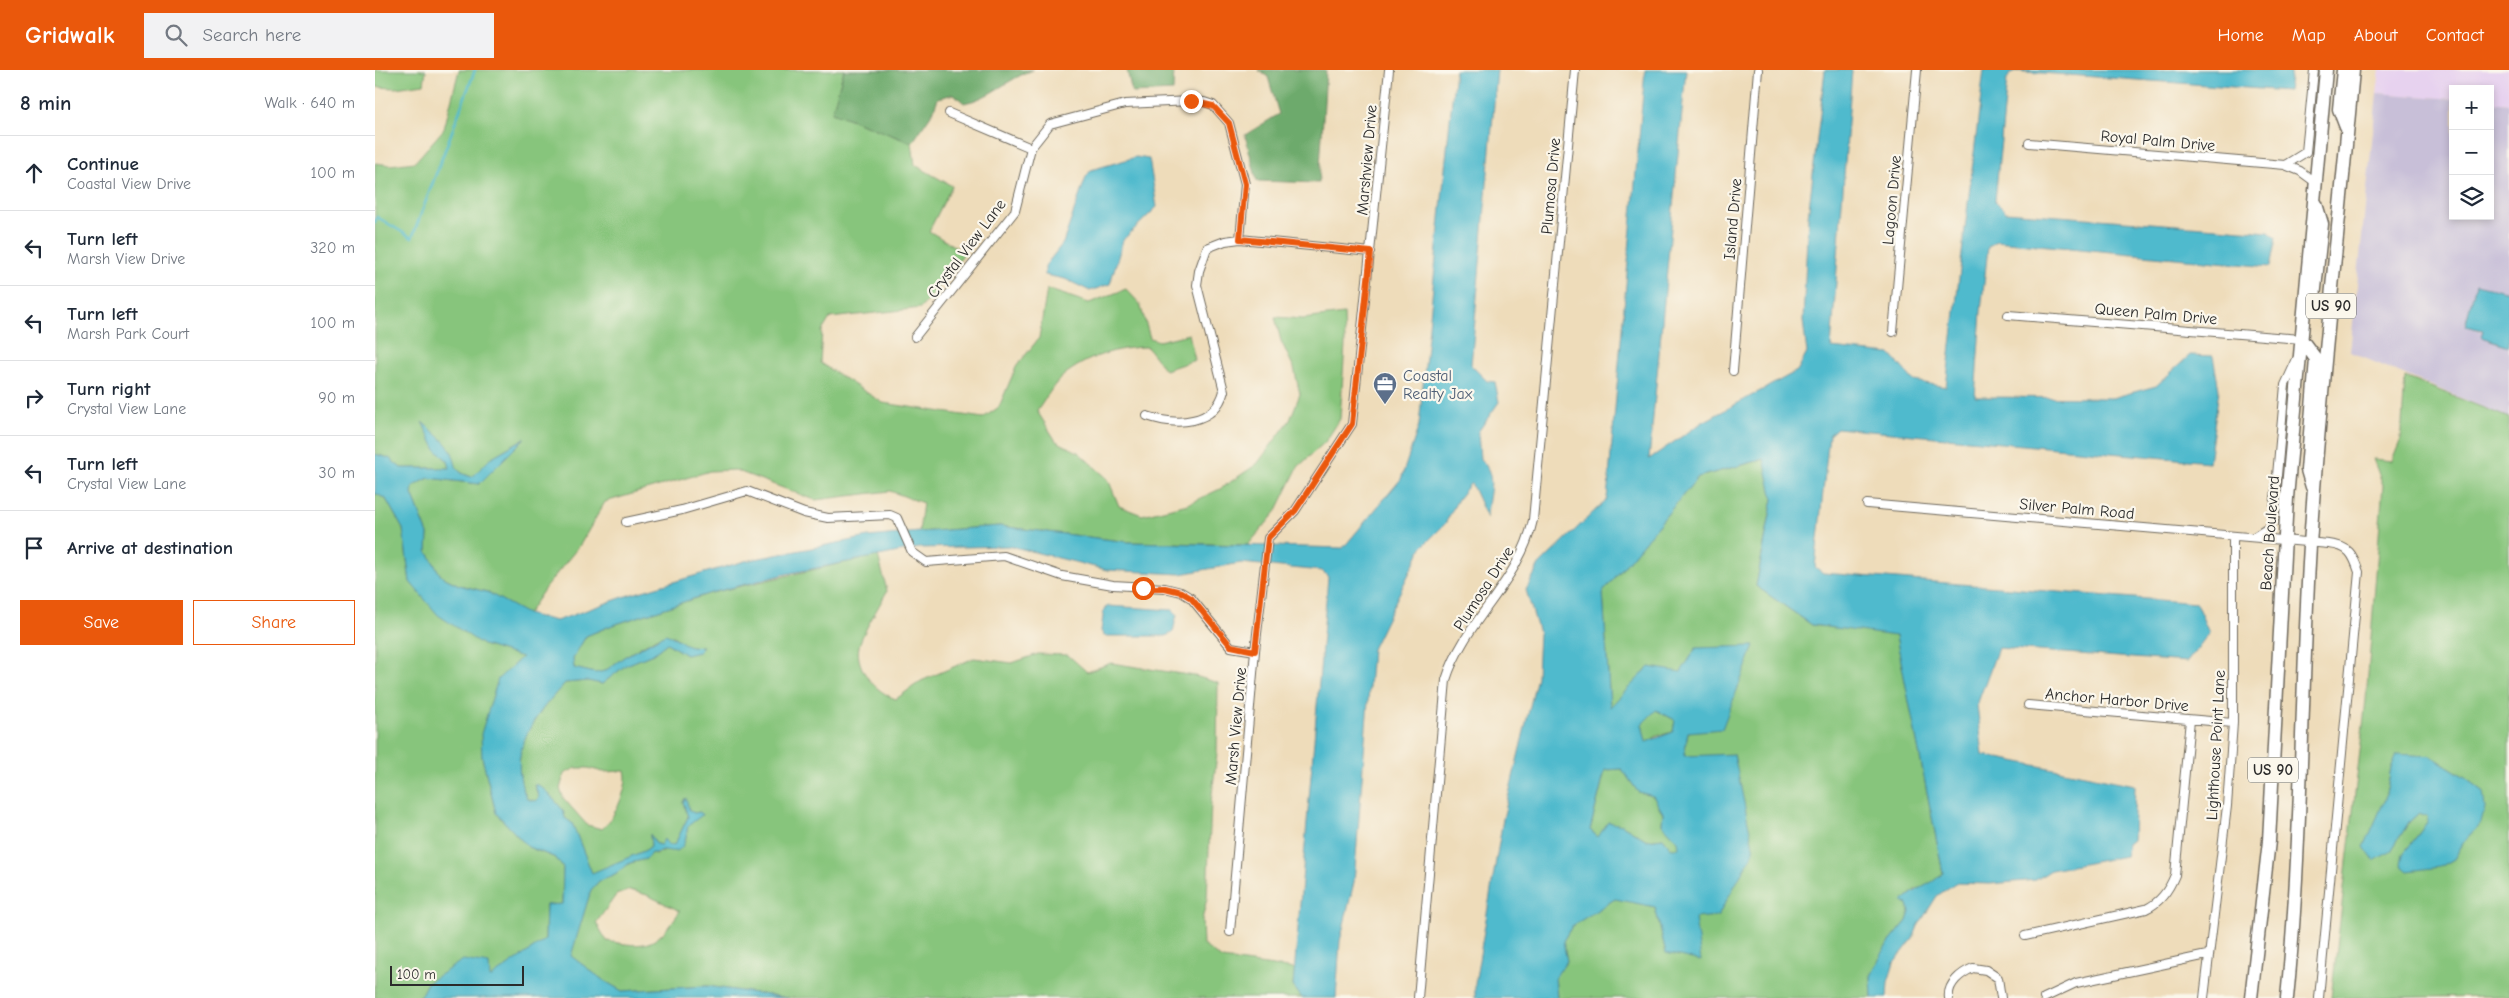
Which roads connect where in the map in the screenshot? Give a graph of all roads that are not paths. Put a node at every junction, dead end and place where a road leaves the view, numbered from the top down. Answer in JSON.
{"nodes":[{"id":1,"x":1389,"y":70,"type":"edge"},
{"id":2,"x":1575,"y":70,"type":"edge"},
{"id":3,"x":1758,"y":70,"type":"edge"},
{"id":4,"x":1917,"y":70,"type":"edge"},
{"id":5,"x":2315,"y":70,"type":"edge"},
{"id":6,"x":2326,"y":70,"type":"edge"},
{"id":7,"x":2343,"y":70,"type":"edge"},
{"id":8,"x":2353,"y":70,"type":"edge"},
{"id":9,"x":949,"y":113,"type":"dead end"},
{"id":10,"x":2347,"y":132,"type":"junction"},
{"id":11,"x":2029,"y":143,"type":"dead end"},
{"id":12,"x":1031,"y":148,"type":"junction"},
{"id":13,"x":2285,"y":165,"type":"junction"},
{"id":14,"x":2315,"y":182,"type":"junction"},
{"id":15,"x":2314,"y":197,"type":"junction"},
{"id":16,"x":1240,"y":239,"type":"junction"},
{"id":17,"x":1371,"y":252,"type":"junction"},
{"id":18,"x":2008,"y":315,"type":"dead end"},
{"id":19,"x":2331,"y":316,"type":"junction"},
{"id":20,"x":1893,"y":332,"type":"dead end"},
{"id":21,"x":915,"y":337,"type":"dead end"},
{"id":22,"x":2301,"y":339,"type":"junction"},
{"id":23,"x":2299,"y":353,"type":"junction"},
{"id":24,"x":1733,"y":371,"type":"dead end"},
{"id":25,"x":1147,"y":416,"type":"dead end"},
{"id":26,"x":2314,"y":497,"type":"junction"},
{"id":27,"x":1867,"y":504,"type":"dead end"},
{"id":28,"x":626,"y":522,"type":"dead end"},
{"id":29,"x":2233,"y":536,"type":"junction"},
{"id":30,"x":2253,"y":538,"type":"junction"},
{"id":31,"x":2285,"y":540,"type":"junction"},
{"id":32,"x":2311,"y":542,"type":"junction"},
{"id":33,"x":1255,"y":651,"type":"junction"},
{"id":34,"x":2028,"y":705,"type":"dead end"},
{"id":35,"x":2190,"y":720,"type":"junction"},
{"id":36,"x":2233,"y":723,"type":"junction"},
{"id":37,"x":1231,"y":932,"type":"dead end"},
{"id":38,"x":2025,"y":936,"type":"dead end"},
{"id":39,"x":2207,"y":955,"type":"junction"},
{"id":40,"x":1418,"y":998,"type":"edge"},
{"id":41,"x":1949,"y":998,"type":"edge"},
{"id":42,"x":2001,"y":998,"type":"edge"},
{"id":43,"x":2044,"y":998,"type":"edge"},
{"id":44,"x":2204,"y":998,"type":"edge"},
{"id":45,"x":2251,"y":998,"type":"edge"},
{"id":46,"x":2287,"y":998,"type":"edge"},
{"id":47,"x":2319,"y":998,"type":"edge"}],
"edges":[{"from":1,"to":17,"type":"street","name":"Marshview Drive"},
{"from":2,"to":40,"type":"street","name":"Plumosa Drive"},
{"from":3,"to":24,"type":"street","name":"Island Drive"},
{"from":4,"to":20,"type":"street","name":"Lagoon Drive"},
{"from":5,"to":13,"type":"street"},
{"from":6,"to":14,"type":"highway","name":"Beach Boulevard","number":"US 90"},
{"from":7,"to":10,"type":"highway"},
{"from":8,"to":10,"type":"highway","number":"US 90"},
{"from":9,"to":12,"type":"street"},
{"from":10,"to":19,"type":"highway","number":"US 90"},
{"from":11,"to":13,"type":"street","name":"Royal Palm Drive"},
{"from":12,"to":16,"type":"street","name":"Crystal View Lane"},
{"from":12,"to":21,"type":"street","name":"Crystal View Lane"},
{"from":13,"to":14,"type":"street","name":"Royal Palm Drive"},
{"from":14,"to":15,"type":"highway","name":"Beach Boulevard","number":"US 90"},
{"from":15,"to":19,"type":"highway"},
{"from":15,"to":22,"type":"highway","name":"Beach Boulevard","number":"US 90"},
{"from":16,"to":17,"type":"street"},
{"from":16,"to":25,"type":"street"},
{"from":17,"to":33,"type":"street","name":"Marsh View Drive"},
{"from":18,"to":22,"type":"street","name":"Queen Palm Drive"},
{"from":19,"to":26,"type":"highway","number":"US 90"},
{"from":22,"to":23,"type":"highway","name":"Beach Boulevard","number":"US 90"},
{"from":22,"to":26,"type":"highway"},
{"from":23,"to":30,"type":"street"},
{"from":23,"to":31,"type":"highway","name":"Beach Boulevard","number":"US 90"},
{"from":26,"to":32,"type":"highway","number":"US 90"},
{"from":27,"to":29,"type":"street","name":"Silver Palm Road"},
{"from":28,"to":33,"type":"street"},
{"from":29,"to":30,"type":"street","name":"Silver Palm Road"},
{"from":29,"to":36,"type":"street","name":"Lighthouse Point Lane"},
{"from":30,"to":31,"type":"street","name":"Silver Palm Road"},
{"from":31,"to":32,"type":"street","name":"Silver Palm Road"},
{"from":31,"to":45,"type":"highway","name":"Beach Boulevard","number":"US 90"},
{"from":32,"to":46,"type":"highway","number":"US 90"},
{"from":32,"to":47,"type":"street","name":"Silver Palm Road"},
{"from":33,"to":37,"type":"street","name":"Marsh View Drive"},
{"from":34,"to":35,"type":"street","name":"Anchor Harbor Drive"},
{"from":35,"to":36,"type":"street","name":"Anchor Harbor Drive"},
{"from":35,"to":38,"type":"street"},
{"from":36,"to":39,"type":"street","name":"Lighthouse Point Lane"},
{"from":39,"to":43,"type":"street"},
{"from":39,"to":44,"type":"street","name":"Lighthouse Point Lane"},
{"from":41,"to":42,"type":"street"}]}
